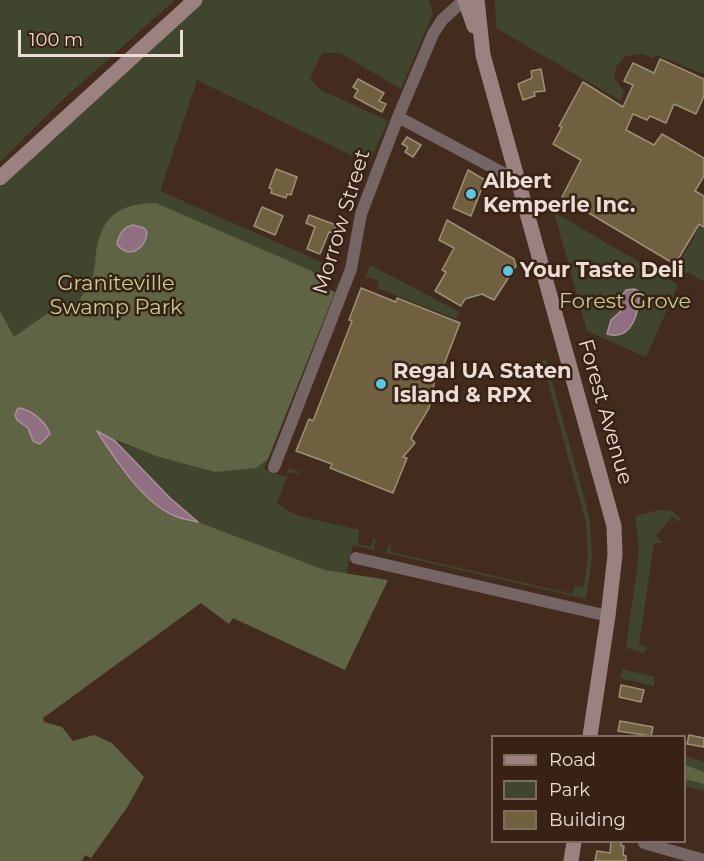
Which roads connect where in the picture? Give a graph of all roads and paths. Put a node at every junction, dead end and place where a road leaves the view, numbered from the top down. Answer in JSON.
{"nodes":[{"id":1,"x":195,"y":0,"type":"edge"},
{"id":2,"x":465,"y":0,"type":"edge"},
{"id":3,"x":477,"y":0,"type":"edge"},
{"id":4,"x":483,"y":55,"type":"junction"},
{"id":5,"x":398,"y":117,"type":"junction"},
{"id":6,"x":0,"y":178,"type":"edge"},
{"id":7,"x":520,"y":182,"type":"junction"},
{"id":8,"x":274,"y":467,"type":"dead end"},
{"id":9,"x":356,"y":558,"type":"dead end"},
{"id":10,"x":608,"y":616,"type":"junction"},
{"id":11,"x":590,"y":735,"type":"edge"},
{"id":12,"x":574,"y":843,"type":"edge"},
{"id":13,"x":644,"y":843,"type":"dead end"},
{"id":14,"x":704,"y":860,"type":"edge"},
{"id":15,"x":571,"y":861,"type":"edge"}],
"edges":[{"from":1,"to":6,"type":"main road"},
{"from":2,"to":4,"type":"main road"},
{"from":2,"to":5,"type":"street","name":"Morrow Street"},
{"from":3,"to":4,"type":"main road","name":"Forest Avenue"},
{"from":4,"to":7,"type":"main road","name":"Forest Avenue"},
{"from":5,"to":7,"type":"street"},
{"from":5,"to":8,"type":"street","name":"Morrow Street"},
{"from":7,"to":10,"type":"main road","name":"Forest Avenue"},
{"from":9,"to":10,"type":"street"},
{"from":10,"to":11,"type":"main road","name":"Forest Avenue"},
{"from":12,"to":15,"type":"main road"},
{"from":13,"to":14,"type":"street"}]}
